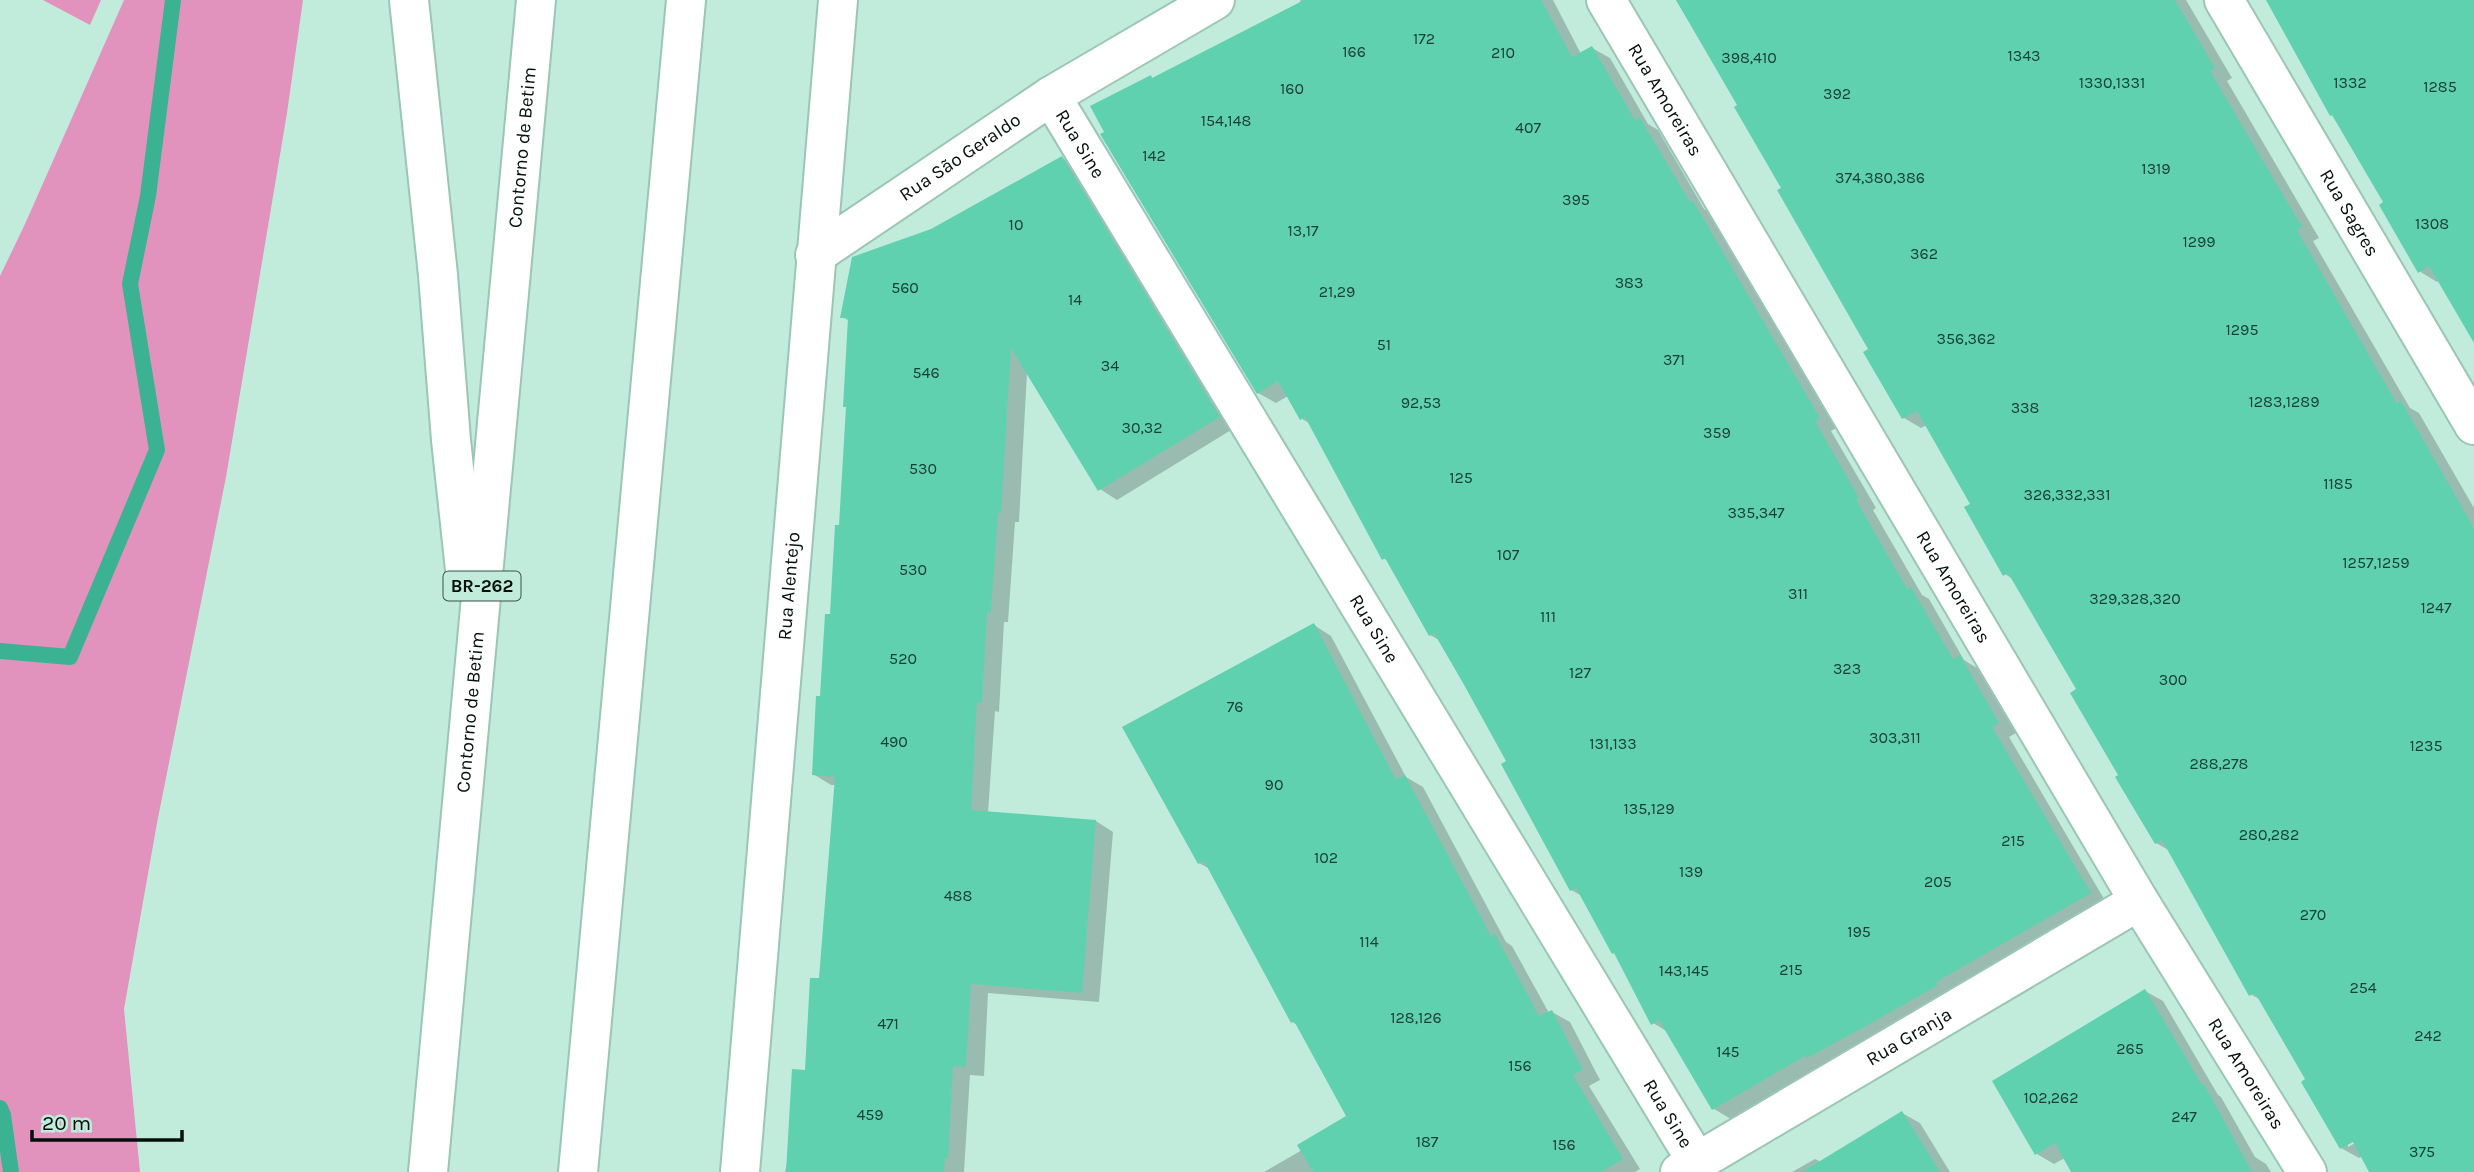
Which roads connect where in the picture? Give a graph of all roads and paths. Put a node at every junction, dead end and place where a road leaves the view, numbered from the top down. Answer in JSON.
{"nodes":[{"id":1,"x":409,"y":0,"type":"edge"},
{"id":2,"x":536,"y":0,"type":"edge"},
{"id":3,"x":686,"y":0,"type":"edge"},
{"id":4,"x":838,"y":0,"type":"edge"},
{"id":5,"x":1215,"y":0,"type":"edge"},
{"id":6,"x":1606,"y":0,"type":"edge"},
{"id":7,"x":2224,"y":0,"type":"edge"},
{"id":8,"x":1051,"y":96,"type":"junction"},
{"id":9,"x":815,"y":255,"type":"junction"},
{"id":10,"x":2474,"y":425,"type":"edge"},
{"id":11,"x":475,"y":661,"type":"junction"},
{"id":12,"x":2138,"y":901,"type":"junction"},
{"id":13,"x":1688,"y":1167,"type":"edge"},
{"id":14,"x":428,"y":1172,"type":"edge"},
{"id":15,"x":578,"y":1172,"type":"edge"},
{"id":16,"x":740,"y":1172,"type":"edge"},
{"id":17,"x":2307,"y":1172,"type":"edge"}],
"edges":[{"from":1,"to":11,"type":"main road","number":"BR-262"},
{"from":2,"to":11,"type":"main road","name":"Contorno de Betim","number":"BR-262"},
{"from":3,"to":15,"type":"main road"},
{"from":4,"to":9,"type":"main road","name":"Rua Alentejo"},
{"from":5,"to":8,"type":"main road","name":"Rua São Geraldo"},
{"from":6,"to":12,"type":"main road","name":"Rua Amoreiras"},
{"from":7,"to":10,"type":"main road","name":"Rua Sagres"},
{"from":8,"to":9,"type":"main road","name":"Rua São Geraldo"},
{"from":8,"to":13,"type":"main road","name":"Rua Sine"},
{"from":9,"to":16,"type":"main road","name":"Rua Alentejo"},
{"from":11,"to":14,"type":"main road","name":"Contorno de Betim","number":"BR-262"},
{"from":12,"to":13,"type":"main road","name":"Rua Granja"},
{"from":12,"to":17,"type":"main road","name":"Rua Amoreiras"}]}
